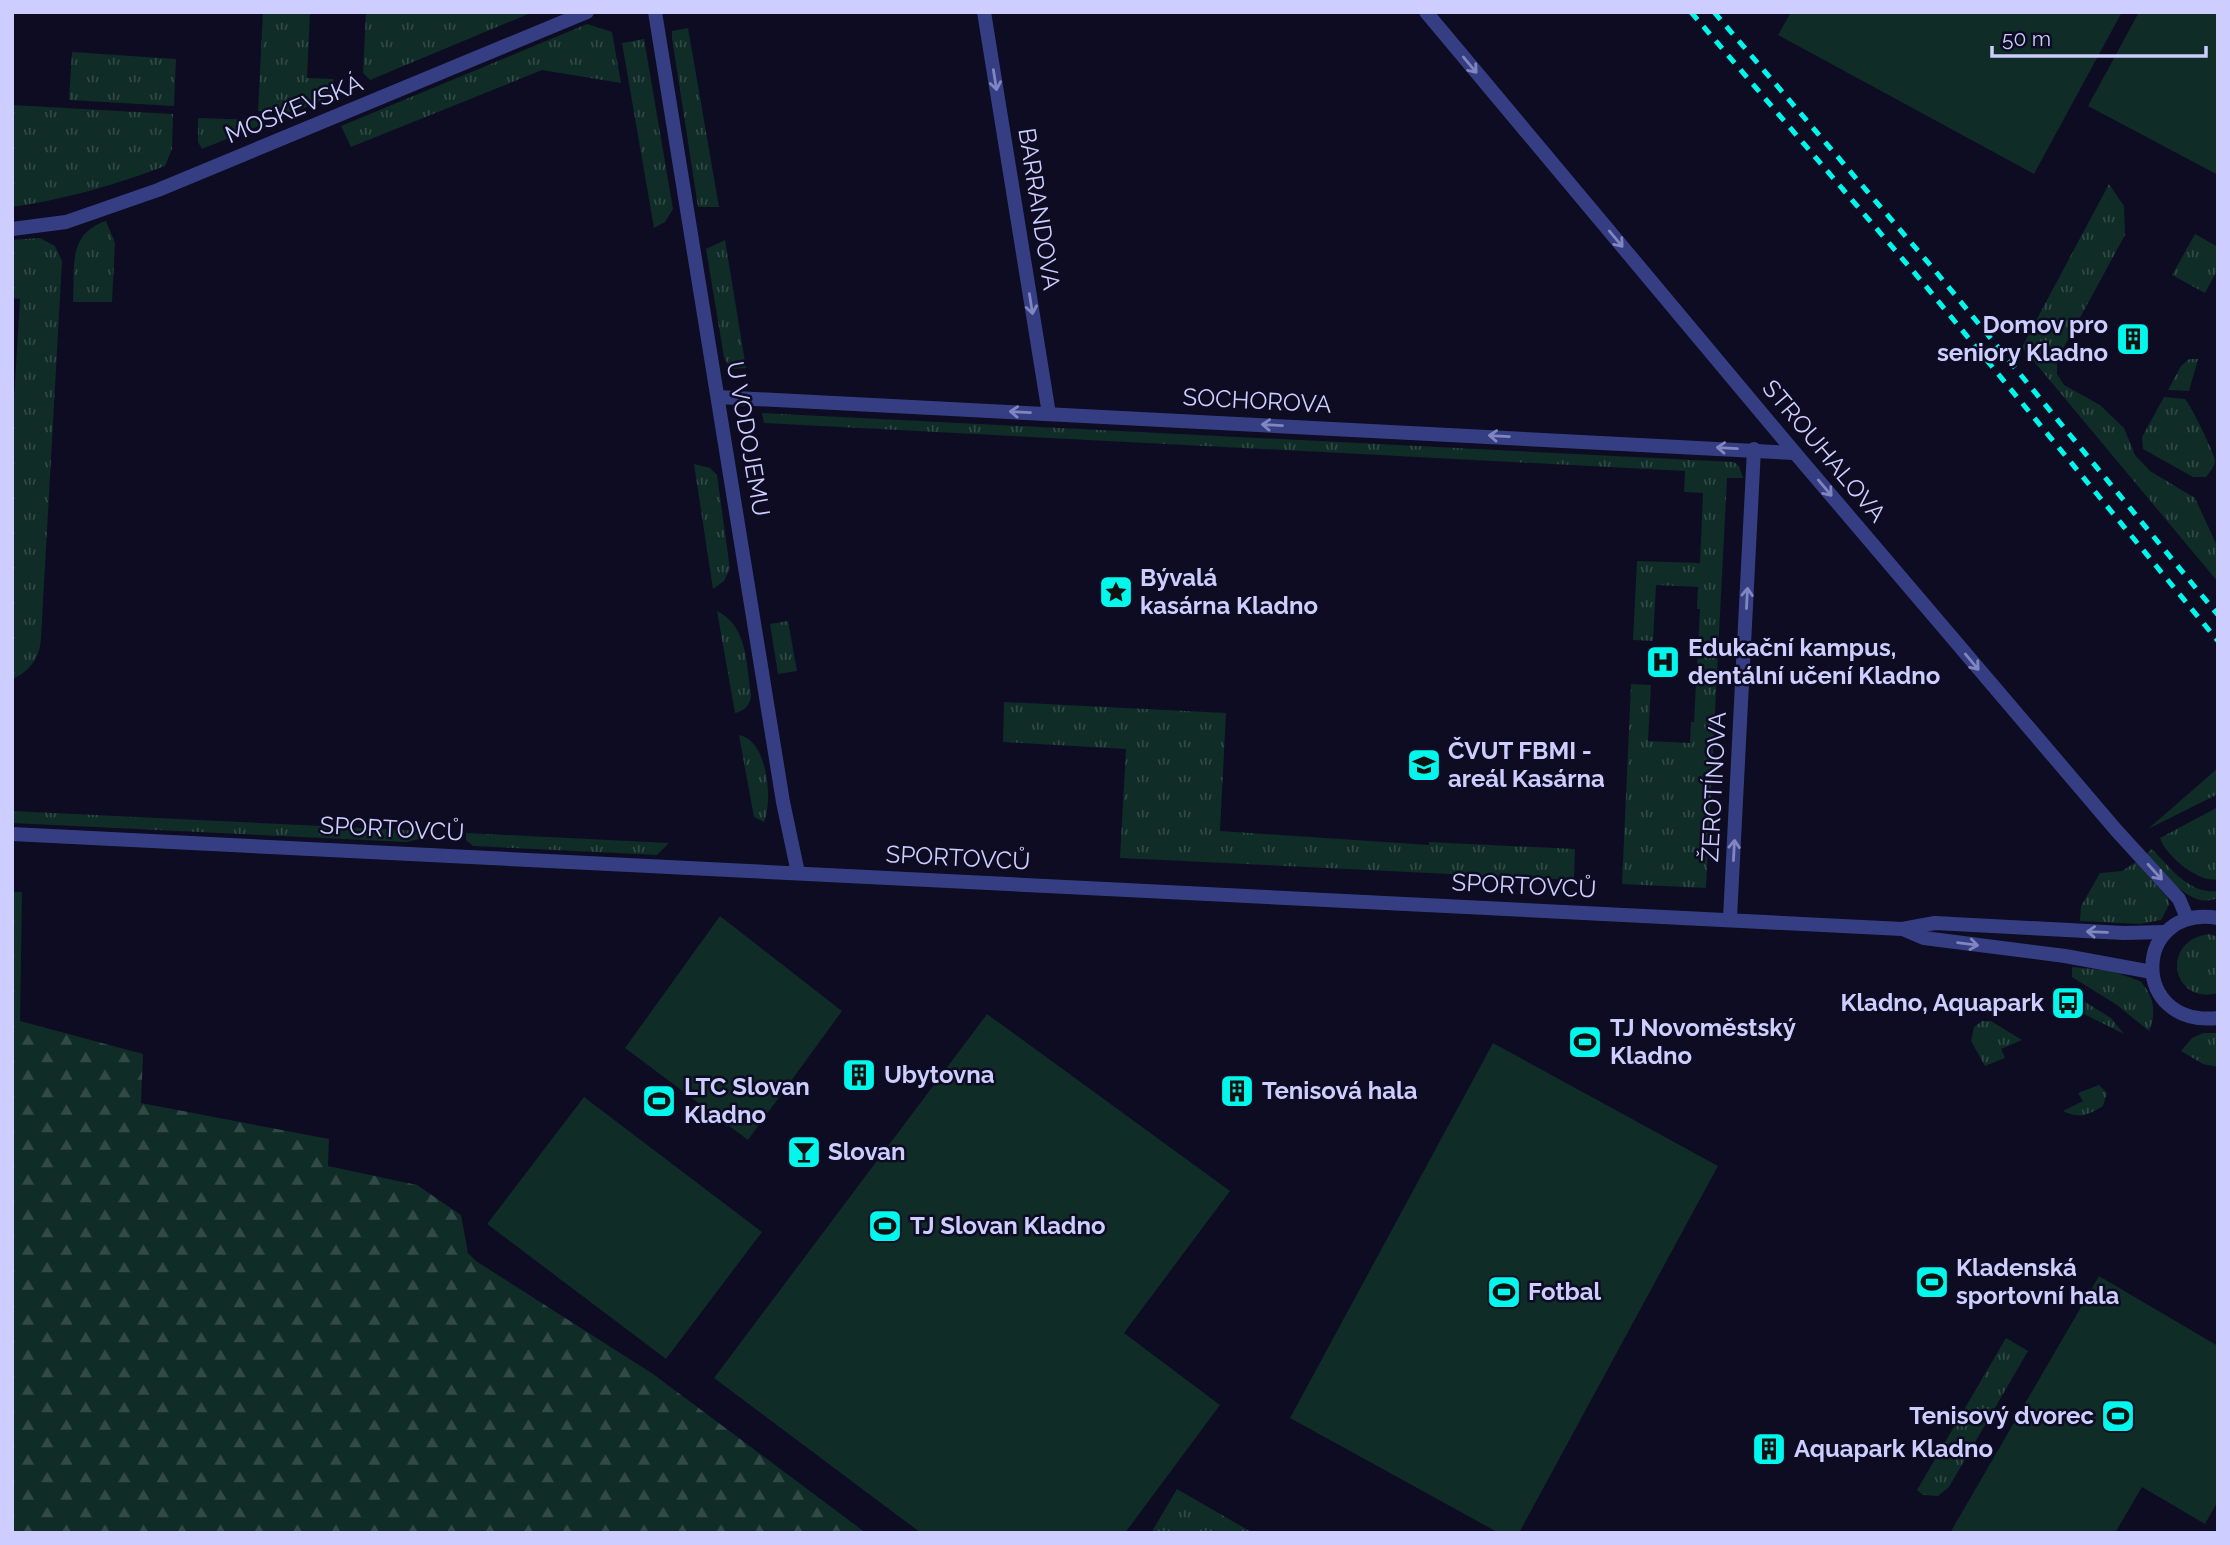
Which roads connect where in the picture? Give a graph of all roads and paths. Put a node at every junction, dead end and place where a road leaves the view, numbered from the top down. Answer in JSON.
{"nodes":[{"id":1,"x":587,"y":12,"type":"edge"},
{"id":2,"x":655,"y":12,"type":"edge"},
{"id":3,"x":984,"y":12,"type":"edge"},
{"id":4,"x":1426,"y":12,"type":"edge"},
{"id":5,"x":12,"y":229,"type":"edge"},
{"id":6,"x":718,"y":397,"type":"junction"},
{"id":7,"x":1049,"y":414,"type":"junction"},
{"id":8,"x":1754,"y":449,"type":"junction"},
{"id":9,"x":1795,"y":453,"type":"junction"},
{"id":10,"x":12,"y":834,"type":"edge"},
{"id":11,"x":798,"y":873,"type":"junction"},
{"id":12,"x":1730,"y":918,"type":"junction"},
{"id":13,"x":2187,"y":918,"type":"junction"},
{"id":14,"x":2218,"y":918,"type":"edge"},
{"id":15,"x":1902,"y":929,"type":"junction"},
{"id":16,"x":2165,"y":932,"type":"junction"},
{"id":17,"x":2152,"y":972,"type":"junction"},
{"id":18,"x":2218,"y":1018,"type":"edge"}],
"edges":[{"from":1,"to":5,"type":"street","name":"MOSKEVSKÁ"},
{"from":2,"to":6,"type":"street","name":"U VODOJEMU"},
{"from":3,"to":7,"type":"street","name":"BARRANDOVA","one_way":true},
{"from":4,"to":9,"type":"street","name":"STROUHALOVA","one_way":true},
{"from":7,"to":6,"type":"street","name":"SOCHOROVA","one_way":true},
{"from":6,"to":11,"type":"street","name":"U VODOJEMU"},
{"from":8,"to":7,"type":"street","name":"SOCHOROVA","one_way":true},
{"from":8,"to":9,"type":"street","name":"SOCHOROVA"},
{"from":12,"to":8,"type":"street","name":"ŽEROTÍNOVA","one_way":true},
{"from":9,"to":13,"type":"street","name":"STROUHALOVA","one_way":true},
{"from":10,"to":11,"type":"street","name":"SPORTOVCŮ"},
{"from":11,"to":12,"type":"street","name":"SPORTOVCŮ"},
{"from":12,"to":15,"type":"street","name":"SPORTOVCŮ"},
{"from":13,"to":14,"type":"street"},
{"from":13,"to":16,"type":"street"},
{"from":16,"to":15,"type":"street","name":"SPORTOVCŮ","one_way":true},
{"from":15,"to":17,"type":"street","name":"SPORTOVCŮ","one_way":true},
{"from":16,"to":17,"type":"street"},
{"from":17,"to":18,"type":"street"}]}
